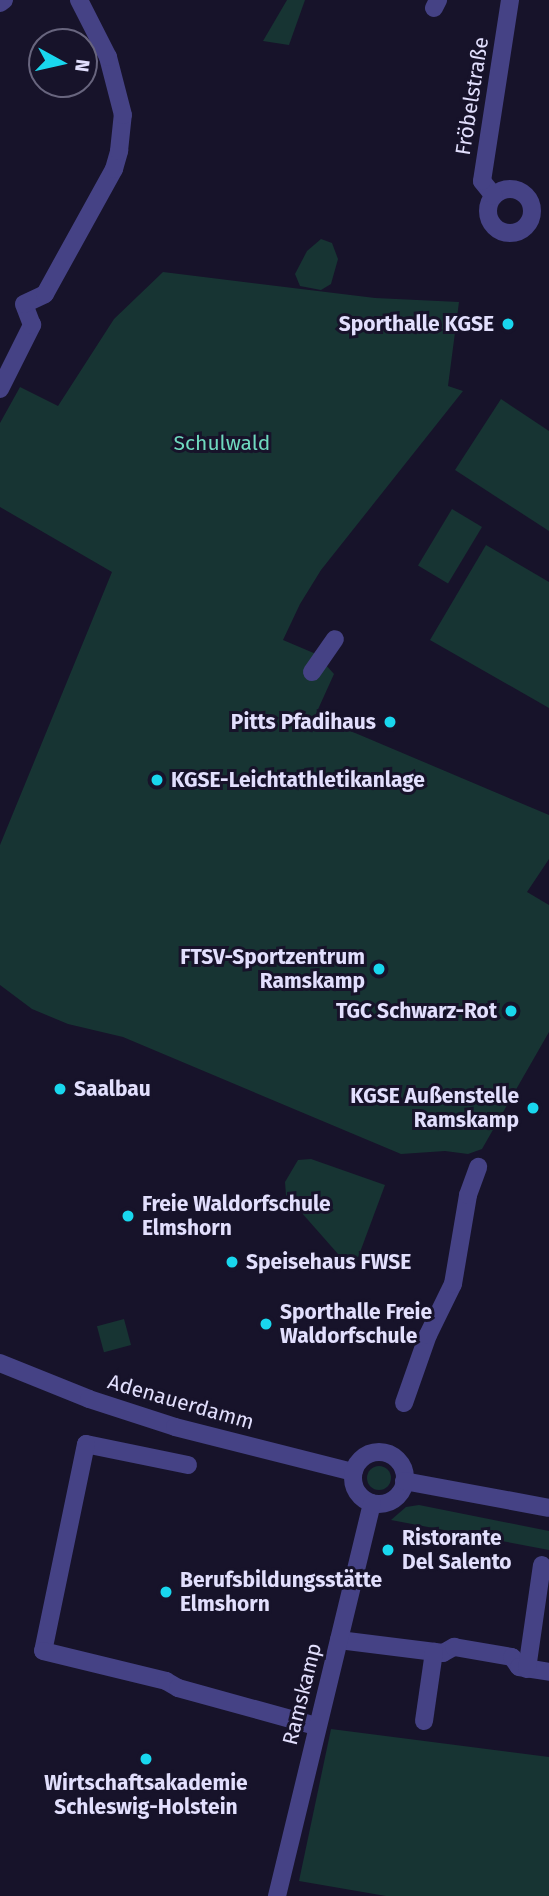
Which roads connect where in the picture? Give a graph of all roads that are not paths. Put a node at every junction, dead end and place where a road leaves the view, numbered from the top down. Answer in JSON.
{"nodes":[{"id":1,"x":79,"y":0,"type":"edge"},
{"id":2,"x":510,"y":0,"type":"edge"},
{"id":3,"x":494,"y":196,"type":"dead end"},
{"id":4,"x":0,"y":389,"type":"edge"},
{"id":5,"x":335,"y":639,"type":"dead end"},
{"id":6,"x":312,"y":671,"type":"dead end"},
{"id":7,"x":478,"y":1167,"type":"dead end"},
{"id":8,"x":0,"y":1363,"type":"edge"},
{"id":9,"x":404,"y":1403,"type":"dead end"},
{"id":10,"x":188,"y":1465,"type":"dead end"},
{"id":11,"x":354,"y":1472,"type":"junction"},
{"id":12,"x":404,"y":1481,"type":"junction"},
{"id":13,"x":372,"y":1503,"type":"junction"},
{"id":14,"x":549,"y":1508,"type":"edge"},
{"id":15,"x":542,"y":1565,"type":"dead end"},
{"id":16,"x":339,"y":1640,"type":"junction"},
{"id":17,"x":434,"y":1653,"type":"junction"},
{"id":18,"x":527,"y":1669,"type":"junction"},
{"id":19,"x":549,"y":1672,"type":"edge"},
{"id":20,"x":424,"y":1721,"type":"dead end"},
{"id":21,"x":316,"y":1726,"type":"junction"},
{"id":22,"x":277,"y":1896,"type":"edge"}],
"edges":[{"from":1,"to":4,"type":"street"},
{"from":2,"to":3,"type":"street","name":"Fröbelstraße"},
{"from":5,"to":6,"type":"street"},
{"from":7,"to":9,"type":"street"},
{"from":8,"to":11,"type":"street","name":"Adenauerdamm"},
{"from":10,"to":21,"type":"street"},
{"from":11,"to":12,"type":"street"},
{"from":11,"to":13,"type":"street"},
{"from":12,"to":13,"type":"street"},
{"from":12,"to":14,"type":"street"},
{"from":13,"to":16,"type":"street","name":"Ramskamp"},
{"from":15,"to":18,"type":"street"},
{"from":16,"to":17,"type":"street"},
{"from":16,"to":21,"type":"street","name":"Ramskamp"},
{"from":17,"to":18,"type":"street"},
{"from":17,"to":20,"type":"street"},
{"from":18,"to":19,"type":"street"},
{"from":21,"to":22,"type":"street","name":"Ramskamp"}]}
